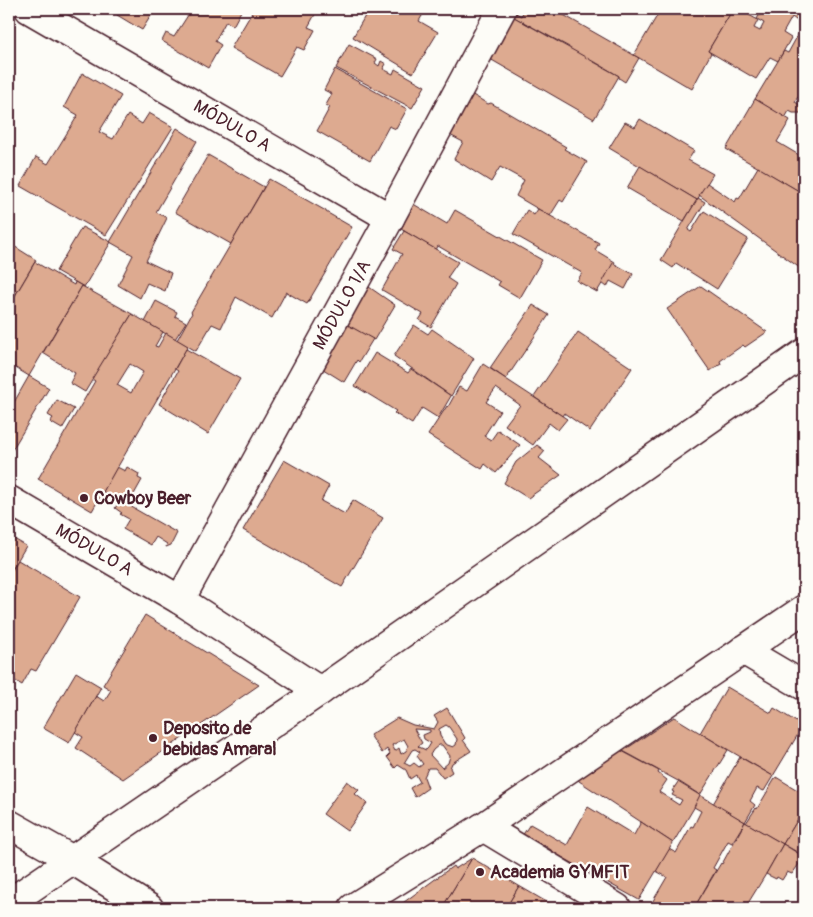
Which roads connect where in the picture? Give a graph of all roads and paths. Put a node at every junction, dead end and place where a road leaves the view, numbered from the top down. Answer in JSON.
{"nodes":[{"id":1,"x":29,"y":9,"type":"edge"},
{"id":2,"x":502,"y":9,"type":"edge"},
{"id":3,"x":390,"y":218,"type":"junction"},
{"id":4,"x":804,"y":354,"type":"edge"},
{"id":5,"x":9,"y":500,"type":"edge"},
{"id":6,"x":180,"y":600,"type":"junction"},
{"id":7,"x":804,"y":609,"type":"edge"},
{"id":8,"x":744,"y":650,"type":"junction"},
{"id":9,"x":804,"y":686,"type":"edge"},
{"id":10,"x":320,"y":691,"type":"junction"},
{"id":11,"x":9,"y":824,"type":"edge"},
{"id":12,"x":483,"y":827,"type":"junction"},
{"id":13,"x":71,"y":859,"type":"junction"},
{"id":14,"x":9,"y":902,"type":"edge"},
{"id":15,"x":149,"y":908,"type":"edge"},
{"id":16,"x":353,"y":908,"type":"edge"},
{"id":17,"x":617,"y":908,"type":"edge"}],
"edges":[{"from":1,"to":3,"type":"street","name":"MÓDULO A"},
{"from":2,"to":3,"type":"street","name":"MÓDULO 1/A"},
{"from":3,"to":6,"type":"street","name":"MÓDULO 1/A"},
{"from":4,"to":10,"type":"street"},
{"from":5,"to":6,"type":"street","name":"MÓDULO A"},
{"from":6,"to":10,"type":"street","name":"MÓDULO A"},
{"from":7,"to":8,"type":"street"},
{"from":8,"to":9,"type":"street"},
{"from":8,"to":12,"type":"street"},
{"from":10,"to":13,"type":"street"},
{"from":11,"to":13,"type":"street"},
{"from":12,"to":16,"type":"street"},
{"from":12,"to":17,"type":"street"},
{"from":13,"to":14,"type":"street"},
{"from":13,"to":15,"type":"street"}]}
